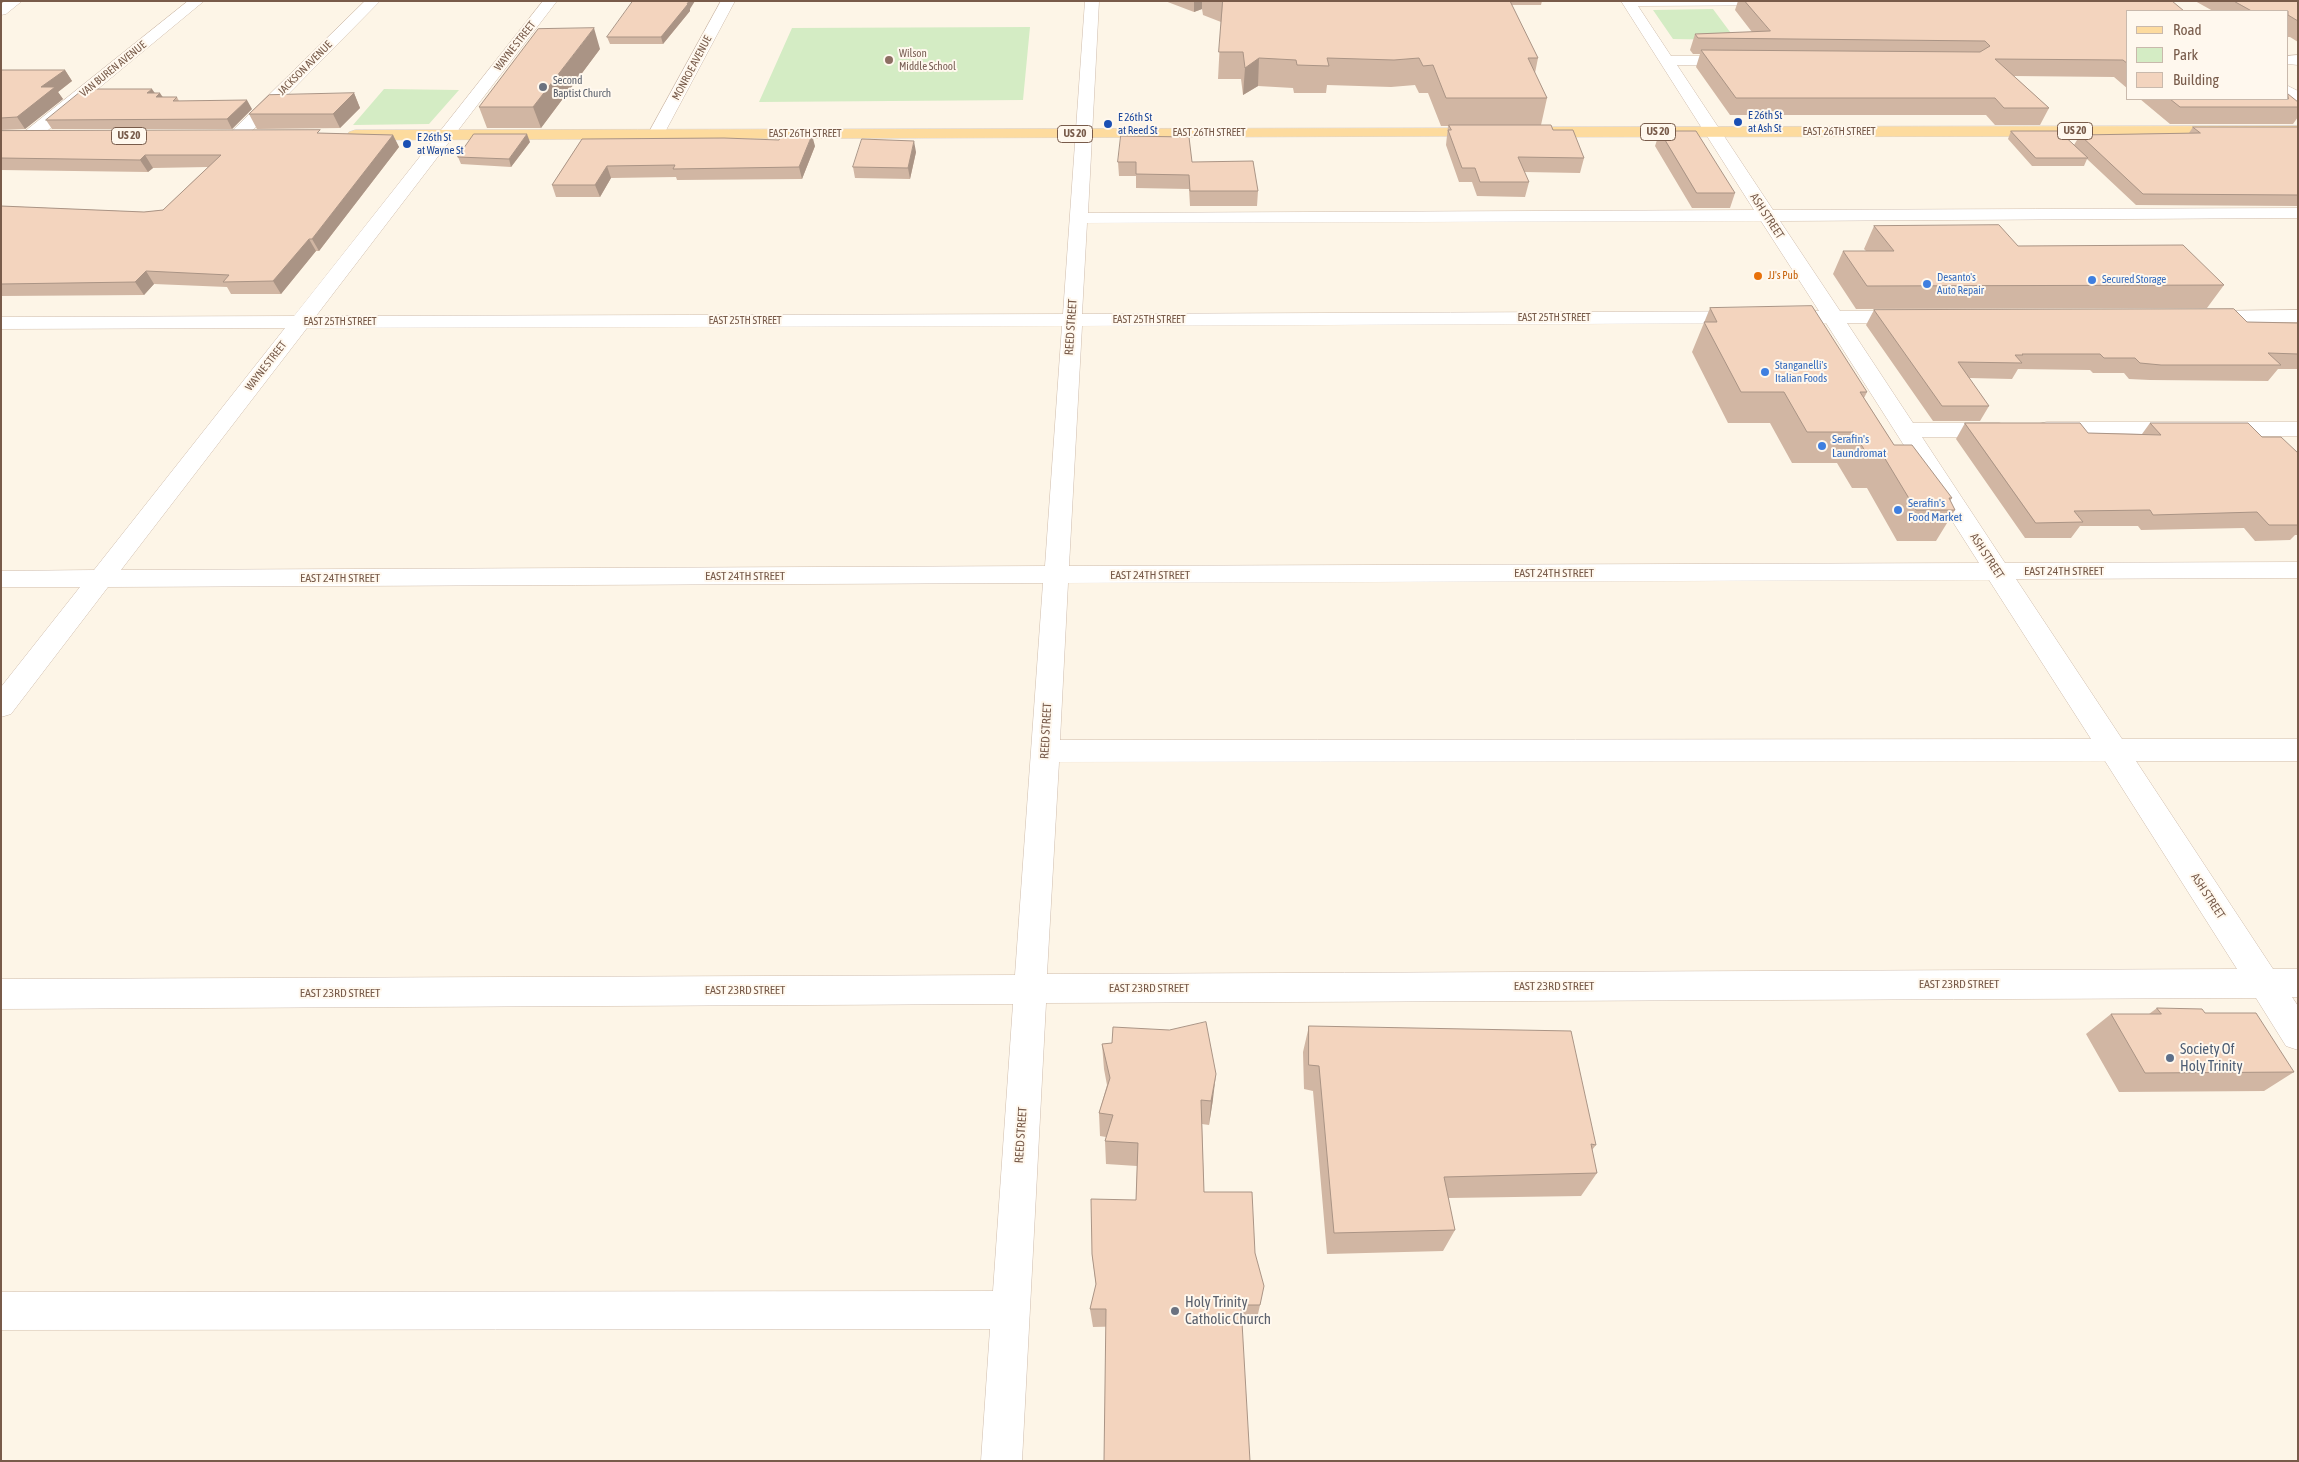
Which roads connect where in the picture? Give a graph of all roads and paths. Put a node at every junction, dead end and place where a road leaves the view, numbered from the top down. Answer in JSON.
{"nodes":[{"id":1,"x":197,"y":1,"type":"edge"},
{"id":2,"x":373,"y":1,"type":"edge"},
{"id":3,"x":550,"y":1,"type":"edge"},
{"id":4,"x":728,"y":1,"type":"edge"},
{"id":5,"x":1092,"y":1,"type":"edge"},
{"id":6,"x":1628,"y":1,"type":"edge"},
{"id":7,"x":1814,"y":1,"type":"edge"},
{"id":8,"x":1666,"y":60,"type":"junction"},
{"id":9,"x":1754,"y":61,"type":"edge"},
{"id":10,"x":2298,"y":131,"type":"edge"},
{"id":11,"x":1500,"y":132,"type":"edge"},
{"id":12,"x":1519,"y":132,"type":"edge"},
{"id":13,"x":1713,"y":132,"type":"junction"},
{"id":14,"x":656,"y":134,"type":"junction"},
{"id":15,"x":1084,"y":134,"type":"junction"},
{"id":16,"x":343,"y":135,"type":"edge"},
{"id":17,"x":446,"y":135,"type":"junction"},
{"id":18,"x":23,"y":136,"type":"joint"},
{"id":19,"x":60,"y":136,"type":"edge"},
{"id":20,"x":218,"y":136,"type":"edge"},
{"id":21,"x":238,"y":136,"type":"junction"},
{"id":22,"x":257,"y":136,"type":"edge"},
{"id":23,"x":1766,"y":214,"type":"junction"},
{"id":24,"x":2298,"y":214,"type":"edge"},
{"id":25,"x":1078,"y":218,"type":"junction"},
{"id":26,"x":2298,"y":316,"type":"edge"},
{"id":27,"x":1927,"y":317,"type":"edge"},
{"id":28,"x":2186,"y":317,"type":"edge"},
{"id":29,"x":1833,"y":318,"type":"junction"},
{"id":30,"x":1072,"y":320,"type":"junction"},
{"id":31,"x":300,"y":322,"type":"junction"},
{"id":32,"x":1,"y":323,"type":"edge"},
{"id":33,"x":2298,"y":429,"type":"edge"},
{"id":34,"x":1906,"y":430,"type":"junction"},
{"id":35,"x":2298,"y":570,"type":"edge"},
{"id":36,"x":1997,"y":571,"type":"junction"},
{"id":37,"x":1056,"y":575,"type":"junction"},
{"id":38,"x":1,"y":579,"type":"edge"},
{"id":39,"x":101,"y":579,"type":"junction"},
{"id":40,"x":1,"y":707,"type":"edge"},
{"id":41,"x":2298,"y":750,"type":"edge"},
{"id":42,"x":1045,"y":751,"type":"junction"},
{"id":43,"x":2114,"y":751,"type":"junction"},
{"id":44,"x":2264,"y":983,"type":"junction"},
{"id":45,"x":2298,"y":983,"type":"edge"},
{"id":46,"x":1030,"y":989,"type":"junction"},
{"id":47,"x":1,"y":994,"type":"edge"},
{"id":48,"x":2298,"y":1035,"type":"edge"},
{"id":49,"x":1010,"y":1310,"type":"junction"},
{"id":50,"x":1,"y":1311,"type":"edge"},
{"id":51,"x":1001,"y":1461,"type":"edge"}],
"edges":[{"from":1,"to":18,"type":"street","name":"VAN BUREN AVENUE"},
{"from":2,"to":21,"type":"street","name":"JACKSON AVENUE"},
{"from":3,"to":17,"type":"street","name":"WAYNE STREET"},
{"from":4,"to":14,"type":"street","name":"MONROE AVENUE"},
{"from":5,"to":15,"type":"street","name":"REED STREET"},
{"from":6,"to":7,"type":"street"},
{"from":6,"to":8,"type":"street","name":"ASH STREET"},
{"from":8,"to":9,"type":"street"},
{"from":8,"to":13,"type":"street","name":"ASH STREET"},
{"from":10,"to":13,"type":"main road","name":"EAST 26TH STREET","number":"US 20"},
{"from":11,"to":15,"type":"main road","name":"EAST 26TH STREET","number":"US 20"},
{"from":12,"to":13,"type":"main road","name":"EAST 26TH STREET","number":"US 20"},
{"from":13,"to":23,"type":"street","name":"ASH STREET"},
{"from":14,"to":15,"type":"main road","name":"EAST 26TH STREET","number":"US 20"},
{"from":14,"to":17,"type":"main road","name":"EAST 26TH STREET","number":"US 20"},
{"from":15,"to":25,"type":"street","name":"REED STREET"},
{"from":16,"to":17,"type":"main road","name":"EAST 26TH STREET","number":"US 20"},
{"from":17,"to":31,"type":"street","name":"WAYNE STREET"},
{"from":18,"to":19,"type":"main road"},
{"from":20,"to":21,"type":"main road"},
{"from":21,"to":22,"type":"main road"},
{"from":23,"to":24,"type":"street"},
{"from":23,"to":25,"type":"street"},
{"from":23,"to":29,"type":"street","name":"ASH STREET"},
{"from":25,"to":30,"type":"street","name":"REED STREET"},
{"from":26,"to":28,"type":"street"},
{"from":27,"to":29,"type":"street","name":"EAST 25TH STREET"},
{"from":29,"to":30,"type":"street","name":"EAST 25TH STREET"},
{"from":29,"to":34,"type":"street","name":"ASH STREET"},
{"from":30,"to":31,"type":"street","name":"EAST 25TH STREET"},
{"from":30,"to":37,"type":"street","name":"REED STREET"},
{"from":31,"to":32,"type":"street","name":"EAST 25TH STREET"},
{"from":31,"to":39,"type":"street","name":"WAYNE STREET"},
{"from":33,"to":34,"type":"street"},
{"from":34,"to":36,"type":"street","name":"ASH STREET"},
{"from":35,"to":36,"type":"street","name":"EAST 24TH STREET"},
{"from":36,"to":37,"type":"street","name":"EAST 24TH STREET"},
{"from":36,"to":43,"type":"street","name":"ASH STREET"},
{"from":37,"to":39,"type":"street","name":"EAST 24TH STREET"},
{"from":37,"to":42,"type":"street","name":"REED STREET"},
{"from":38,"to":39,"type":"street","name":"EAST 24TH STREET"},
{"from":39,"to":40,"type":"street","name":"WAYNE STREET"},
{"from":41,"to":43,"type":"street"},
{"from":42,"to":43,"type":"street"},
{"from":42,"to":46,"type":"street","name":"REED STREET"},
{"from":43,"to":44,"type":"street","name":"ASH STREET"},
{"from":44,"to":45,"type":"street","name":"EAST 23RD STREET"},
{"from":44,"to":46,"type":"street","name":"EAST 23RD STREET"},
{"from":44,"to":48,"type":"street","name":"ASH STREET"},
{"from":46,"to":47,"type":"street","name":"EAST 23RD STREET"},
{"from":46,"to":49,"type":"street","name":"REED STREET"},
{"from":49,"to":50,"type":"street"},
{"from":49,"to":51,"type":"street","name":"REED STREET"}]}
